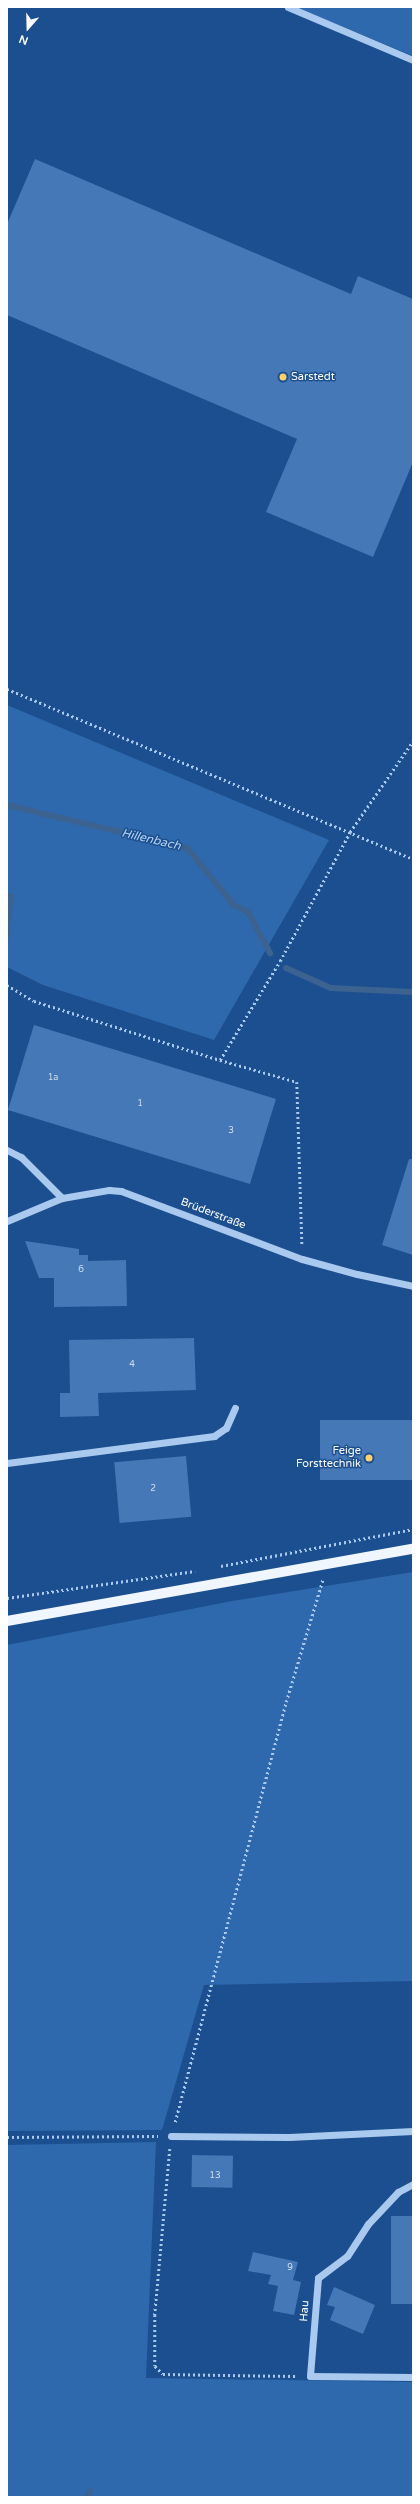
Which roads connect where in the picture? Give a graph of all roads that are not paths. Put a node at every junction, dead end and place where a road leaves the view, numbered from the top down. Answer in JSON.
{"nodes":[{"id":1,"x":288,"y":7,"type":"edge"},
{"id":2,"x":413,"y":60,"type":"edge"},
{"id":3,"x":7,"y":1150,"type":"edge"},
{"id":4,"x":62,"y":1198,"type":"junction"},
{"id":5,"x":7,"y":1221,"type":"edge"},
{"id":6,"x":413,"y":1286,"type":"edge"},
{"id":7,"x":235,"y":1408,"type":"dead end"},
{"id":8,"x":7,"y":1463,"type":"edge"},
{"id":9,"x":413,"y":1549,"type":"edge"},
{"id":10,"x":7,"y":1620,"type":"edge"},
{"id":11,"x":413,"y":2131,"type":"edge"},
{"id":12,"x":171,"y":2136,"type":"road end"},
{"id":13,"x":413,"y":2184,"type":"edge"},
{"id":14,"x":413,"y":2377,"type":"edge"}],
"edges":[{"from":1,"to":2,"type":"street"},
{"from":3,"to":4,"type":"street"},
{"from":4,"to":5,"type":"street","name":"Brüderstraße"},
{"from":4,"to":6,"type":"street","name":"Brüderstraße"},
{"from":7,"to":8,"type":"street"},
{"from":9,"to":10,"type":"main road"},
{"from":11,"to":12,"type":"street"},
{"from":13,"to":14,"type":"street","name":"Hau"}]}
